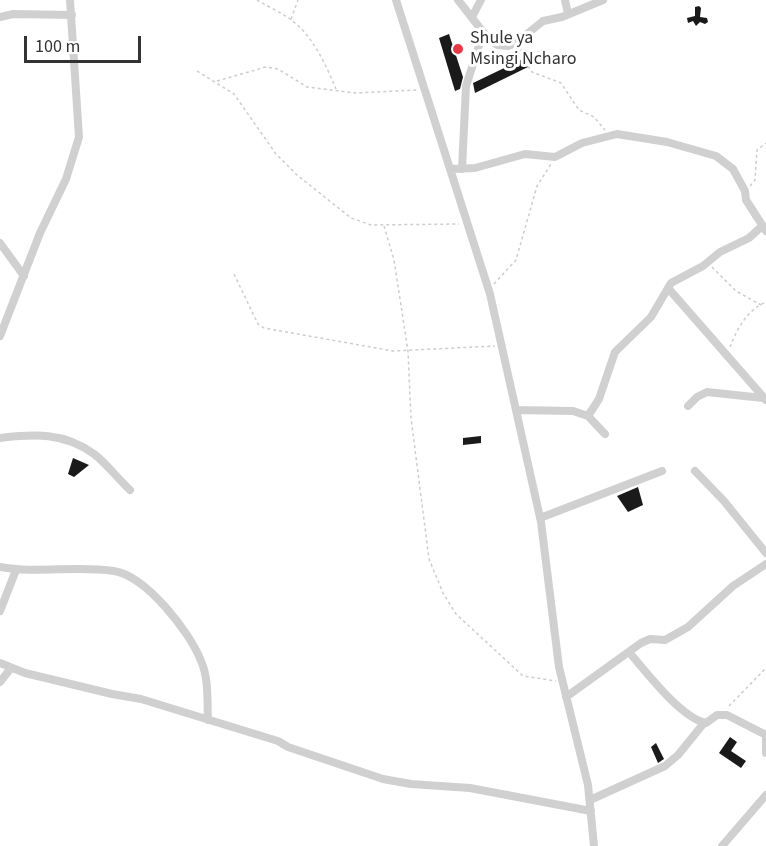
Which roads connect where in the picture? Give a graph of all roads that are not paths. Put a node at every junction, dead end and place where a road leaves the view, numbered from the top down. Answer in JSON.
{"nodes":[{"id":1,"x":70,"y":0,"type":"edge"},
{"id":2,"x":396,"y":0,"type":"edge"},
{"id":3,"x":458,"y":0,"type":"edge"},
{"id":4,"x":481,"y":0,"type":"edge"},
{"id":5,"x":565,"y":0,"type":"edge"},
{"id":6,"x":603,"y":0,"type":"edge"},
{"id":7,"x":568,"y":14,"type":"junction"},
{"id":8,"x":72,"y":15,"type":"junction"},
{"id":9,"x":0,"y":17,"type":"edge"},
{"id":10,"x":472,"y":17,"type":"junction"},
{"id":11,"x":483,"y":33,"type":"junction"},
{"id":12,"x":450,"y":169,"type":"junction"},
{"id":13,"x":462,"y":169,"type":"junction"},
{"id":14,"x":764,"y":229,"type":"edge"},
{"id":15,"x":0,"y":243,"type":"edge"},
{"id":16,"x":24,"y":276,"type":"junction"},
{"id":17,"x":668,"y":288,"type":"junction"},
{"id":18,"x":0,"y":336,"type":"edge"},
{"id":19,"x":765,"y":399,"type":"edge"},
{"id":20,"x":688,"y":406,"type":"dead end"},
{"id":21,"x":516,"y":410,"type":"junction"},
{"id":22,"x":588,"y":416,"type":"junction"},
{"id":23,"x":605,"y":434,"type":"dead end"},
{"id":24,"x":0,"y":438,"type":"edge"},
{"id":25,"x":662,"y":471,"type":"dead end"},
{"id":26,"x":695,"y":471,"type":"dead end"},
{"id":27,"x":130,"y":490,"type":"dead end"},
{"id":28,"x":540,"y":518,"type":"junction"},
{"id":29,"x":766,"y":553,"type":"edge"},
{"id":30,"x":766,"y":564,"type":"edge"},
{"id":31,"x":0,"y":567,"type":"edge"},
{"id":32,"x":16,"y":570,"type":"junction"},
{"id":33,"x":0,"y":611,"type":"edge"},
{"id":34,"x":629,"y":652,"type":"junction"},
{"id":35,"x":0,"y":663,"type":"edge"},
{"id":36,"x":11,"y":668,"type":"junction"},
{"id":37,"x":0,"y":682,"type":"edge"},
{"id":38,"x":566,"y":697,"type":"junction"},
{"id":39,"x":208,"y":720,"type":"junction"},
{"id":40,"x":704,"y":723,"type":"junction"},
{"id":41,"x":766,"y":735,"type":"edge"},
{"id":42,"x":766,"y":753,"type":"edge"},
{"id":43,"x":766,"y":795,"type":"edge"},
{"id":44,"x":590,"y":800,"type":"junction"},
{"id":45,"x":591,"y":811,"type":"junction"},
{"id":46,"x":594,"y":846,"type":"edge"},
{"id":47,"x":722,"y":846,"type":"edge"}],
"edges":[{"from":1,"to":8,"type":"street"},
{"from":2,"to":12,"type":"street"},
{"from":3,"to":10,"type":"street"},
{"from":4,"to":10,"type":"street"},
{"from":5,"to":7,"type":"street"},
{"from":6,"to":7,"type":"street"},
{"from":7,"to":11,"type":"street"},
{"from":8,"to":9,"type":"street"},
{"from":8,"to":16,"type":"street"},
{"from":10,"to":11,"type":"street"},
{"from":11,"to":13,"type":"street"},
{"from":12,"to":13,"type":"street"},
{"from":12,"to":21,"type":"street"},
{"from":13,"to":14,"type":"street"},
{"from":14,"to":17,"type":"street"},
{"from":15,"to":16,"type":"street"},
{"from":16,"to":18,"type":"street"},
{"from":17,"to":19,"type":"street"},
{"from":17,"to":22,"type":"street"},
{"from":19,"to":20,"type":"street"},
{"from":21,"to":22,"type":"street"},
{"from":21,"to":28,"type":"street"},
{"from":22,"to":23,"type":"street"},
{"from":24,"to":27,"type":"street"},
{"from":25,"to":28,"type":"street"},
{"from":26,"to":29,"type":"street"},
{"from":28,"to":38,"type":"street"},
{"from":30,"to":34,"type":"street"},
{"from":31,"to":32,"type":"street"},
{"from":32,"to":33,"type":"street"},
{"from":32,"to":39,"type":"street"},
{"from":34,"to":38,"type":"street"},
{"from":34,"to":40,"type":"street"},
{"from":35,"to":36,"type":"street"},
{"from":36,"to":37,"type":"street"},
{"from":36,"to":39,"type":"street"},
{"from":38,"to":44,"type":"street"},
{"from":39,"to":45,"type":"street"},
{"from":40,"to":41,"type":"street"},
{"from":40,"to":44,"type":"street"},
{"from":41,"to":42,"type":"street"},
{"from":43,"to":47,"type":"street"},
{"from":44,"to":45,"type":"street"},
{"from":45,"to":46,"type":"street"}]}
